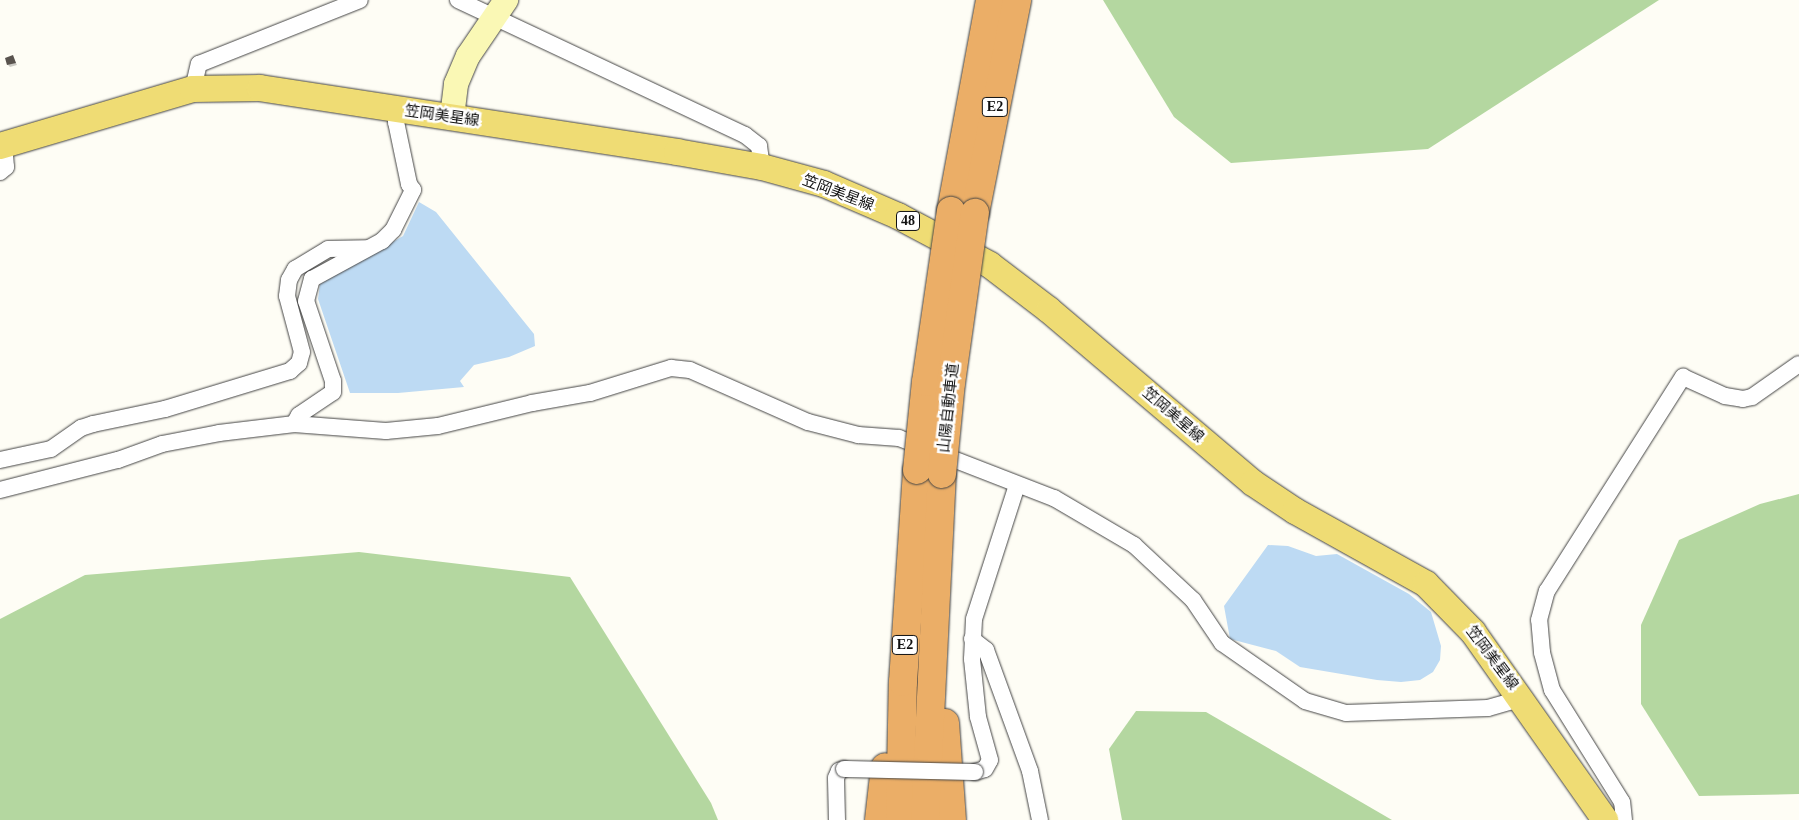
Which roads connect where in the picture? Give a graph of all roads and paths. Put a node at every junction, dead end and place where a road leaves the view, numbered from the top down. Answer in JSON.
{"nodes":[{"id":1,"x":360,"y":0,"type":"edge"},
{"id":2,"x":458,"y":0,"type":"edge"},
{"id":3,"x":990,"y":0,"type":"edge"},
{"id":4,"x":1017,"y":0,"type":"edge"},
{"id":5,"x":501,"y":8,"type":"edge"},
{"id":6,"x":193,"y":89,"type":"junction"},
{"id":7,"x":397,"y":110,"type":"junction"},
{"id":8,"x":452,"y":117,"type":"junction"},
{"id":9,"x":2,"y":145,"type":"edge"},
{"id":10,"x":762,"y":167,"type":"junction"},
{"id":11,"x":0,"y":172,"type":"edge"},
{"id":12,"x":963,"y":212,"type":"junction"},
{"id":13,"x":367,"y":248,"type":"junction"},
{"id":14,"x":1799,"y":364,"type":"edge"},
{"id":15,"x":294,"y":424,"type":"junction"},
{"id":16,"x":0,"y":460,"type":"edge"},
{"id":17,"x":936,"y":473,"type":"junction"},
{"id":18,"x":1017,"y":486,"type":"junction"},
{"id":19,"x":0,"y":490,"type":"edge"},
{"id":20,"x":908,"y":580,"type":"junction"},
{"id":21,"x":972,"y":639,"type":"junction"},
{"id":22,"x":1523,"y":698,"type":"junction"},
{"id":23,"x":837,"y":820,"type":"edge"},
{"id":24,"x":879,"y":820,"type":"edge"},
{"id":25,"x":900,"y":820,"type":"edge"},
{"id":26,"x":926,"y":820,"type":"edge"},
{"id":27,"x":952,"y":820,"type":"edge"},
{"id":28,"x":1040,"y":820,"type":"edge"},
{"id":29,"x":1605,"y":820,"type":"edge"},
{"id":30,"x":1624,"y":820,"type":"edge"}],
"edges":[{"from":1,"to":6,"type":"street"},
{"from":2,"to":5,"type":"street"},
{"from":3,"to":12,"type":"highway","name":"山陽自動車道","number":"E2"},
{"from":4,"to":12,"type":"highway","name":"山陽自動車道","number":"E2"},
{"from":5,"to":8,"type":"main road"},
{"from":5,"to":10,"type":"street"},
{"from":6,"to":7,"type":"main road","name":"笠岡美星線","number":"48"},
{"from":6,"to":9,"type":"main road","name":"笠岡美星線","number":"48"},
{"from":7,"to":8,"type":"main road","name":"笠岡美星線","number":"48"},
{"from":7,"to":13,"type":"street"},
{"from":8,"to":10,"type":"main road","name":"笠岡美星線","number":"48"},
{"from":9,"to":11,"type":"street"},
{"from":10,"to":22,"type":"main road","name":"笠岡美星線","number":"48"},
{"from":12,"to":17,"type":"highway","name":"山陽自動車道","number":"E2","bridge":true},
{"from":12,"to":17,"type":"highway","name":"山陽自動車道","number":"E2","bridge":true},
{"from":13,"to":15,"type":"street"},
{"from":13,"to":16,"type":"street"},
{"from":14,"to":30,"type":"street"},
{"from":15,"to":18,"type":"street"},
{"from":15,"to":19,"type":"street"},
{"from":17,"to":20,"type":"highway","name":"山陽自動車道","number":"E2"},
{"from":17,"to":26,"type":"highway","name":"山陽自動車道","number":"E2"},
{"from":17,"to":27,"type":"highway"},
{"from":18,"to":21,"type":"street"},
{"from":18,"to":22,"type":"street"},
{"from":20,"to":24,"type":"highway"},
{"from":20,"to":25,"type":"highway","name":"山陽自動車道","number":"E2"},
{"from":21,"to":23,"type":"street","bridge":true},
{"from":21,"to":28,"type":"street"},
{"from":22,"to":29,"type":"main road","name":"笠岡美星線","number":"48"}]}
